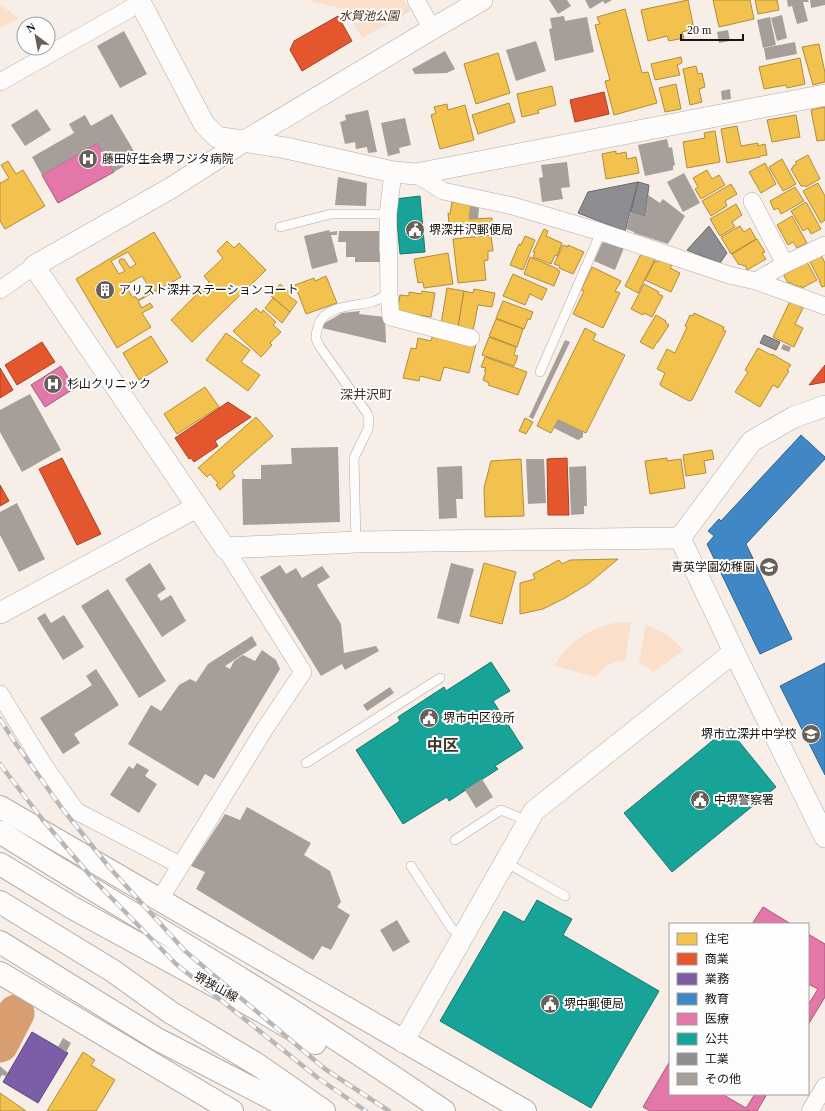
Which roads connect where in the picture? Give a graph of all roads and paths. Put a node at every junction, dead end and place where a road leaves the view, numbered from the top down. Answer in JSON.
{"nodes":[{"id":1,"x":416,"y":0,"type":"edge"},
{"id":2,"x":482,"y":0,"type":"edge"},
{"id":3,"x":140,"y":1,"type":"edge"},
{"id":4,"x":432,"y":28,"type":"junction"},
{"id":5,"x":0,"y":82,"type":"edge"},
{"id":6,"x":825,"y":95,"type":"edge"},
{"id":7,"x":242,"y":142,"type":"junction"},
{"id":8,"x":393,"y":172,"type":"junction"},
{"id":9,"x":416,"y":174,"type":"junction"},
{"id":10,"x":752,"y":201,"type":"dead end"},
{"id":11,"x":388,"y":214,"type":"junction"},
{"id":12,"x":280,"y":227,"type":"dead end"},
{"id":13,"x":601,"y":232,"type":"junction"},
{"id":14,"x":825,"y":245,"type":"edge"},
{"id":15,"x":785,"y":264,"type":"junction"},
{"id":16,"x":34,"y":266,"type":"junction"},
{"id":17,"x":0,"y":275,"type":"edge"},
{"id":18,"x":756,"y":281,"type":"junction"},
{"id":19,"x":0,"y":290,"type":"edge"},
{"id":20,"x":389,"y":294,"type":"junction"},
{"id":21,"x":825,"y":306,"type":"edge"},
{"id":22,"x":471,"y":338,"type":"dead end"},
{"id":23,"x":540,"y":372,"type":"dead end"},
{"id":24,"x":825,"y":406,"type":"edge"},
{"id":25,"x":197,"y":507,"type":"junction"},
{"id":26,"x":680,"y":538,"type":"junction"},
{"id":27,"x":356,"y":542,"type":"junction"},
{"id":28,"x":224,"y":548,"type":"junction"},
{"id":29,"x":0,"y":613,"type":"edge"},
{"id":30,"x":734,"y":652,"type":"junction"},
{"id":31,"x":440,"y":678,"type":"dead end"},
{"id":32,"x":0,"y":694,"type":"edge"},
{"id":33,"x":306,"y":763,"type":"dead end"},
{"id":34,"x":0,"y":807,"type":"edge"},
{"id":35,"x":528,"y":821,"type":"junction"},
{"id":36,"x":0,"y":832,"type":"edge"},
{"id":37,"x":825,"y":837,"type":"edge"},
{"id":38,"x":455,"y":840,"type":"dead end"},
{"id":39,"x":505,"y":862,"type":"junction"},
{"id":40,"x":0,"y":864,"type":"edge"},
{"id":41,"x":180,"y":865,"type":"junction"},
{"id":42,"x":411,"y":866,"type":"dead end"},
{"id":43,"x":565,"y":896,"type":"dead end"},
{"id":44,"x":160,"y":899,"type":"junction"},
{"id":45,"x":0,"y":902,"type":"edge"},
{"id":46,"x":462,"y":936,"type":"junction"},
{"id":47,"x":0,"y":942,"type":"edge"},
{"id":48,"x":0,"y":973,"type":"edge"},
{"id":49,"x":403,"y":1042,"type":"junction"},
{"id":50,"x":825,"y":1086,"type":"edge"},
{"id":51,"x":232,"y":1111,"type":"edge"},
{"id":52,"x":296,"y":1111,"type":"edge"},
{"id":53,"x":324,"y":1111,"type":"edge"},
{"id":54,"x":432,"y":1111,"type":"edge"},
{"id":55,"x":444,"y":1111,"type":"edge"},
{"id":56,"x":525,"y":1111,"type":"edge"},
{"id":57,"x":810,"y":1111,"type":"edge"}],
"edges":[{"from":1,"to":4,"type":"street"},
{"from":2,"to":4,"type":"street"},
{"from":3,"to":5,"type":"street"},
{"from":3,"to":7,"type":"street"},
{"from":4,"to":7,"type":"street"},
{"from":6,"to":9,"type":"street"},
{"from":7,"to":8,"type":"street"},
{"from":7,"to":16,"type":"street"},
{"from":8,"to":9,"type":"street"},
{"from":8,"to":11,"type":"street"},
{"from":9,"to":13,"type":"street"},
{"from":10,"to":15,"type":"street"},
{"from":11,"to":12,"type":"lane"},
{"from":11,"to":20,"type":"street"},
{"from":13,"to":18,"type":"street"},
{"from":13,"to":23,"type":"lane"},
{"from":14,"to":15,"type":"street"},
{"from":15,"to":18,"type":"street"},
{"from":16,"to":17,"type":"street"},
{"from":16,"to":19,"type":"street"},
{"from":16,"to":25,"type":"street"},
{"from":18,"to":21,"type":"street"},
{"from":20,"to":22,"type":"street"},
{"from":20,"to":27,"type":"lane"},
{"from":24,"to":26,"type":"street"},
{"from":25,"to":28,"type":"street"},
{"from":25,"to":29,"type":"street"},
{"from":26,"to":27,"type":"street"},
{"from":26,"to":30,"type":"street"},
{"from":27,"to":28,"type":"street"},
{"from":28,"to":41,"type":"street"},
{"from":30,"to":35,"type":"street"},
{"from":30,"to":37,"type":"street"},
{"from":31,"to":33,"type":"lane"},
{"from":32,"to":41,"type":"street"},
{"from":34,"to":44,"type":"main road"},
{"from":35,"to":38,"type":"lane"},
{"from":35,"to":39,"type":"street"},
{"from":36,"to":55,"type":"main road"},
{"from":39,"to":43,"type":"lane"},
{"from":39,"to":46,"type":"street"},
{"from":40,"to":54,"type":"main road","name":"堺狭山線"},
{"from":41,"to":44,"type":"street"},
{"from":42,"to":46,"type":"lane"},
{"from":44,"to":49,"type":"main road"},
{"from":45,"to":53,"type":"main road"},
{"from":46,"to":49,"type":"street"},
{"from":47,"to":52,"type":"main road"},
{"from":48,"to":51,"type":"main road"},
{"from":49,"to":56,"type":"main road"},
{"from":50,"to":57,"type":"street"}]}
